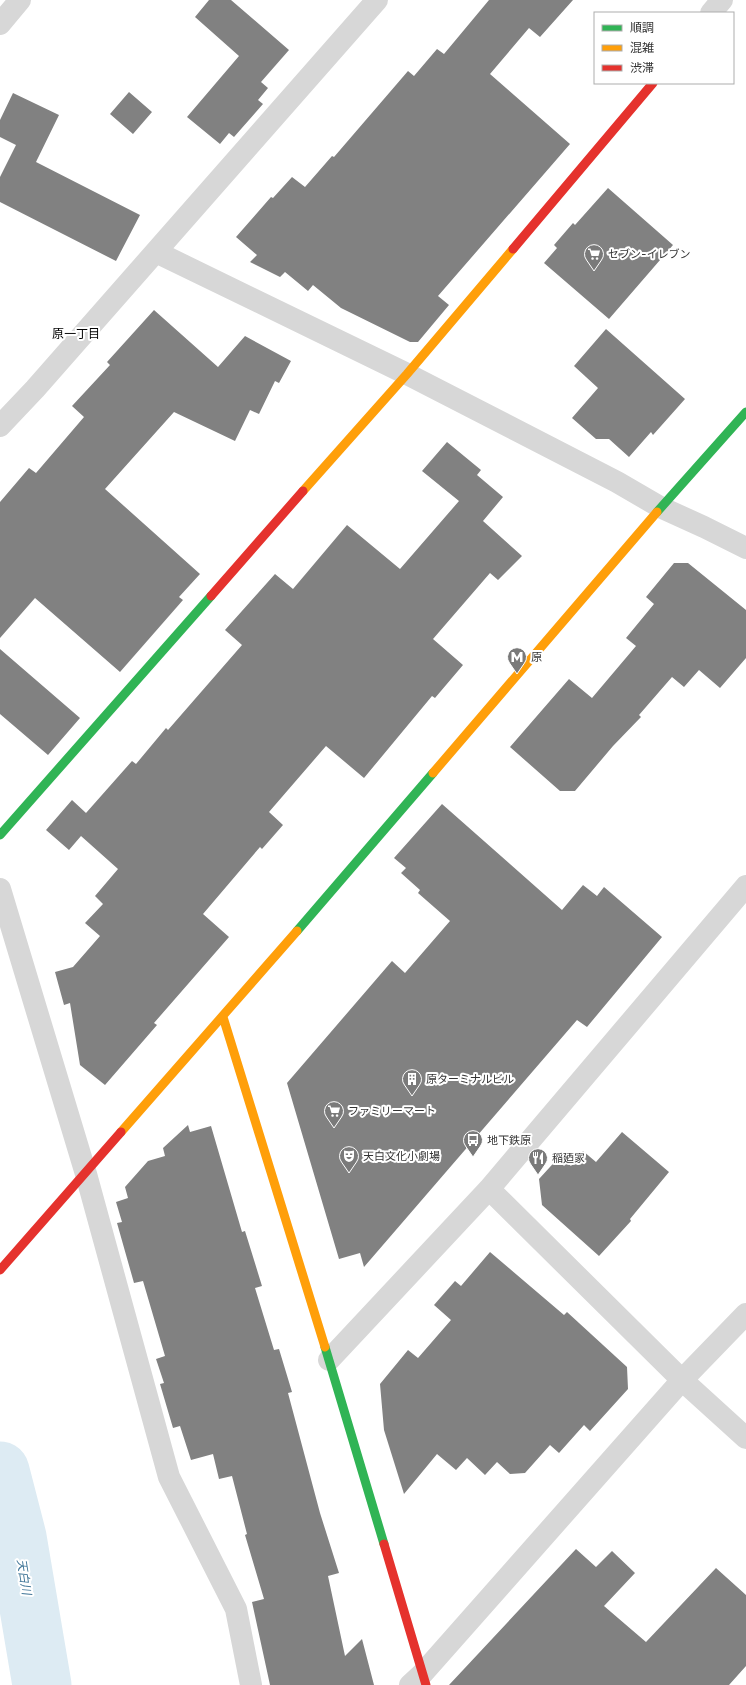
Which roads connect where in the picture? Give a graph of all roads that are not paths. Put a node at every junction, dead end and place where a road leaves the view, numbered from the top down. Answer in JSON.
{"nodes":[{"id":1,"x":20,"y":0,"type":"edge"},
{"id":2,"x":377,"y":0,"type":"edge"},
{"id":3,"x":722,"y":0,"type":"edge"},
{"id":4,"x":712,"y":12,"type":"edge"},
{"id":5,"x":0,"y":24,"type":"edge"},
{"id":6,"x":652,"y":84,"type":"edge"},
{"id":7,"x":156,"y":252,"type":"junction"},
{"id":8,"x":407,"y":374,"type":"junction"},
{"id":9,"x":746,"y":412,"type":"edge"},
{"id":10,"x":0,"y":426,"type":"edge"},
{"id":11,"x":660,"y":507,"type":"junction"},
{"id":12,"x":746,"y":548,"type":"edge"},
{"id":13,"x":0,"y":835,"type":"edge"},
{"id":14,"x":746,"y":886,"type":"edge"},
{"id":15,"x":0,"y":889,"type":"edge"},
{"id":16,"x":223,"y":1016,"type":"junction"},
{"id":17,"x":86,"y":1174,"type":"junction"},
{"id":18,"x":489,"y":1189,"type":"junction"},
{"id":19,"x":0,"y":1270,"type":"edge"},
{"id":20,"x":746,"y":1314,"type":"edge"},
{"id":21,"x":329,"y":1360,"type":"junction"},
{"id":22,"x":682,"y":1380,"type":"junction"},
{"id":23,"x":746,"y":1438,"type":"edge"},
{"id":24,"x":420,"y":1681,"type":"edge"},
{"id":25,"x":252,"y":1685,"type":"edge"}],
"edges":[{"from":1,"to":5,"type":"street"},
{"from":2,"to":7,"type":"street"},
{"from":3,"to":4,"type":"street"},
{"from":6,"to":8,"type":"street"},
{"from":7,"to":8,"type":"street"},
{"from":7,"to":10,"type":"street"},
{"from":8,"to":11,"type":"street"},
{"from":8,"to":13,"type":"street"},
{"from":9,"to":11,"type":"street"},
{"from":11,"to":12,"type":"street"},
{"from":11,"to":16,"type":"street"},
{"from":14,"to":18,"type":"street"},
{"from":15,"to":17,"type":"street"},
{"from":16,"to":17,"type":"street"},
{"from":16,"to":21,"type":"street"},
{"from":17,"to":19,"type":"street"},
{"from":17,"to":25,"type":"street"},
{"from":18,"to":21,"type":"street"},
{"from":18,"to":22,"type":"street"},
{"from":20,"to":22,"type":"street"},
{"from":21,"to":24,"type":"street"},
{"from":22,"to":23,"type":"street"},
{"from":22,"to":24,"type":"street"}]}
